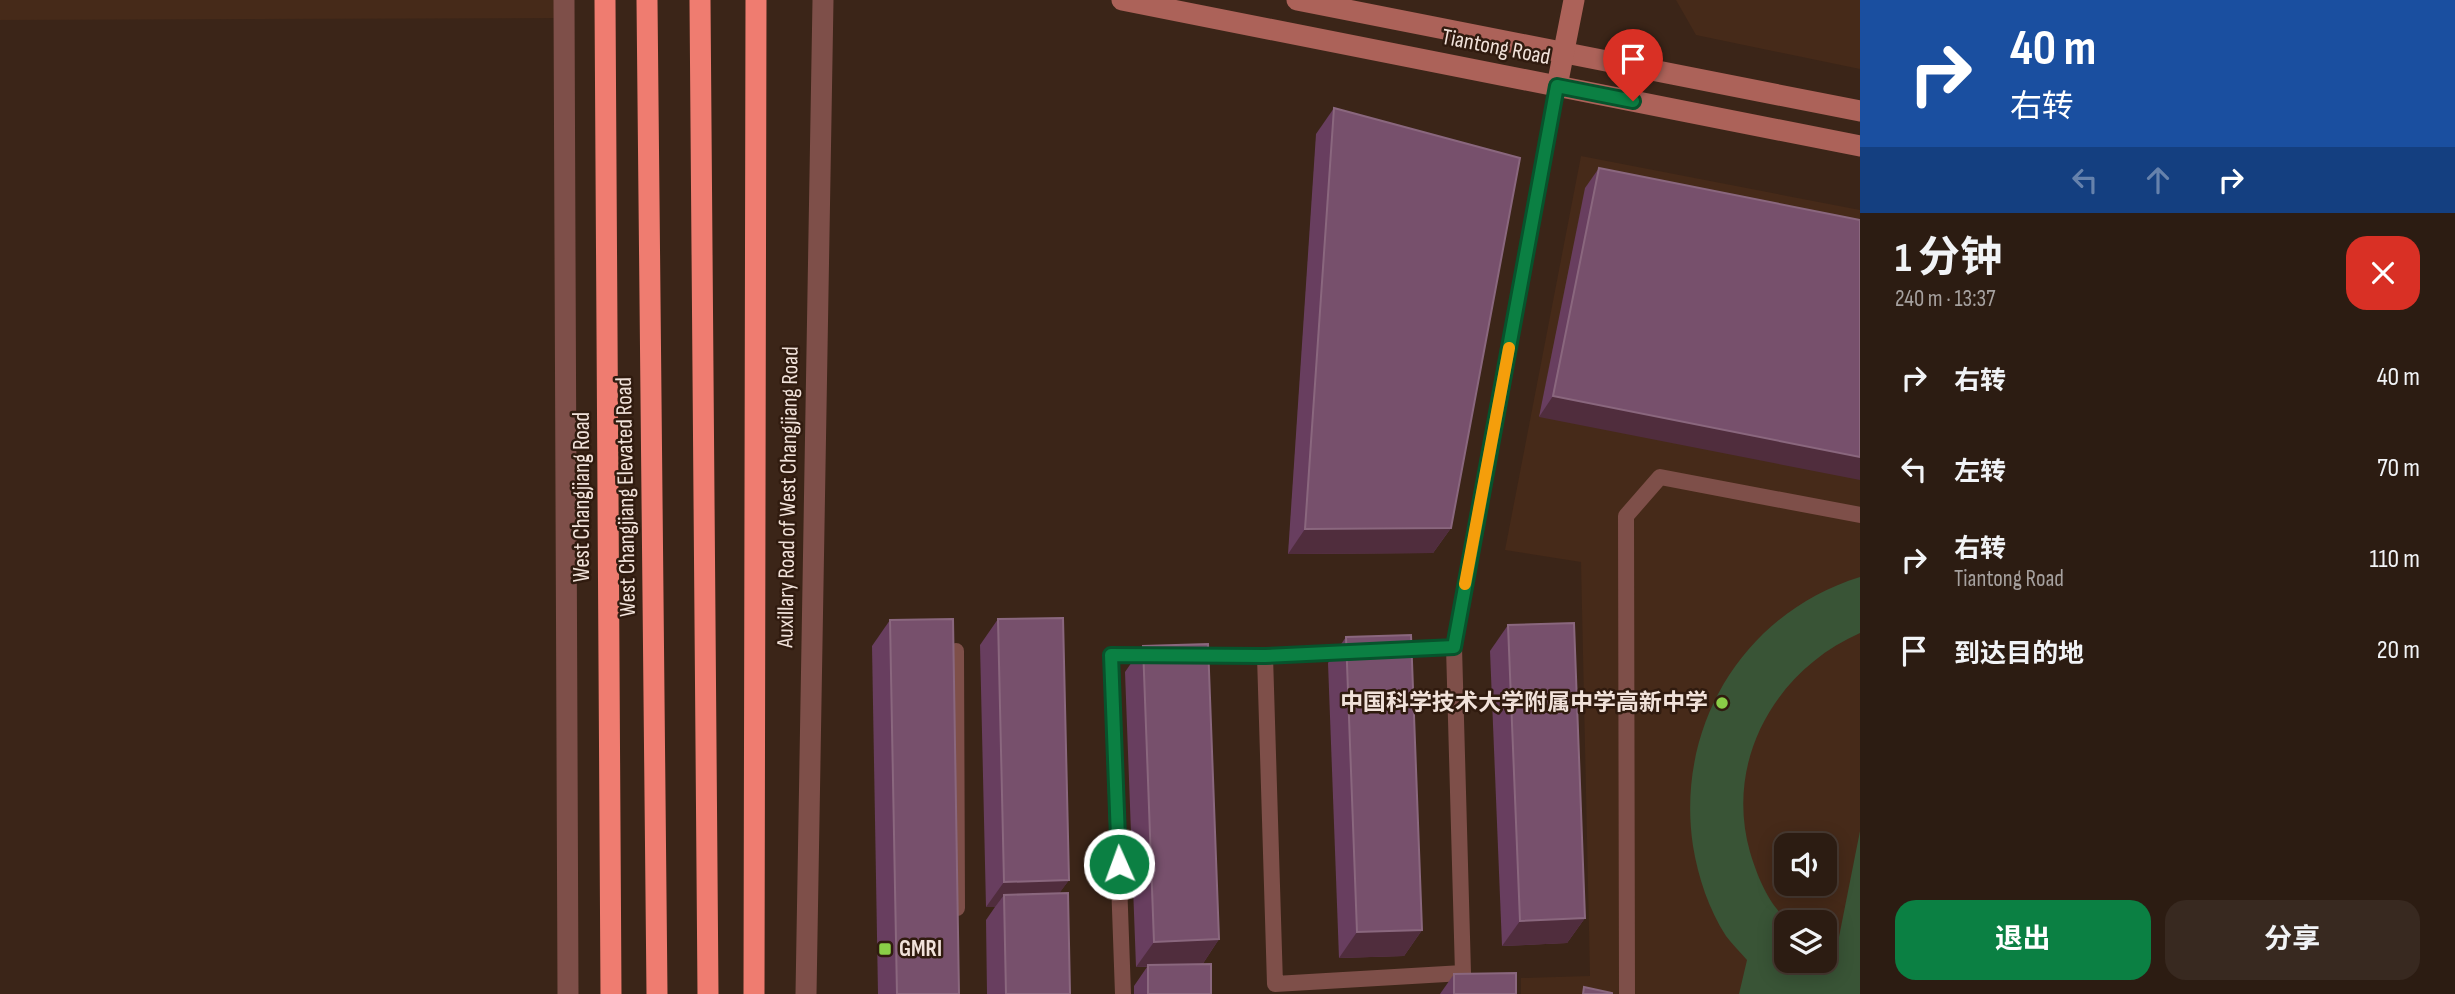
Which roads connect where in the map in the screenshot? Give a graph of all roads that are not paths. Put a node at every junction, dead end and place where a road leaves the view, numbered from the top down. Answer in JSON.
{"nodes":[{"id":1,"x":564,"y":0,"type":"edge"},
{"id":2,"x":605,"y":0,"type":"edge"},
{"id":3,"x":647,"y":0,"type":"edge"},
{"id":4,"x":700,"y":0,"type":"edge"},
{"id":5,"x":756,"y":0,"type":"edge"},
{"id":6,"x":823,"y":0,"type":"edge"},
{"id":7,"x":1122,"y":0,"type":"edge"},
{"id":8,"x":1297,"y":0,"type":"edge"},
{"id":9,"x":1574,"y":0,"type":"edge"},
{"id":10,"x":1563,"y":52,"type":"junction"},
{"id":11,"x":1557,"y":86,"type":"junction"},
{"id":12,"x":1860,"y":111,"type":"edge"},
{"id":13,"x":1860,"y":146,"type":"edge"},
{"id":14,"x":1860,"y":515,"type":"edge"},
{"id":15,"x":1454,"y":647,"type":"junction"},
{"id":16,"x":956,"y":651,"type":"edge"},
{"id":17,"x":1265,"y":656,"type":"junction"},
{"id":18,"x":957,"y":925,"type":"edge"},
{"id":19,"x":1384,"y":986,"type":"edge"},
{"id":20,"x":568,"y":994,"type":"edge"},
{"id":21,"x":611,"y":994,"type":"edge"},
{"id":22,"x":657,"y":994,"type":"edge"},
{"id":23,"x":708,"y":994,"type":"edge"},
{"id":24,"x":754,"y":994,"type":"edge"},
{"id":25,"x":806,"y":994,"type":"edge"},
{"id":26,"x":1123,"y":994,"type":"edge"},
{"id":27,"x":1626,"y":994,"type":"edge"}],
"edges":[{"from":1,"to":20,"type":"street"},
{"from":2,"to":21,"type":"highway","name":"West Changjiang Road"},
{"from":3,"to":22,"type":"highway","name":"West Changjiang Elevated Road"},
{"from":4,"to":23,"type":"highway"},
{"from":5,"to":24,"type":"highway"},
{"from":6,"to":25,"type":"street","name":"Auxillary Road of West Changjiang Road"},
{"from":7,"to":11,"type":"street","name":"Tiantong Road"},
{"from":8,"to":10,"type":"street","name":"Tiantong Road"},
{"from":9,"to":10,"type":"street"},
{"from":10,"to":11,"type":"street"},
{"from":10,"to":12,"type":"street","name":"Tiantong Road"},
{"from":11,"to":13,"type":"street","name":"Tiantong Road"},
{"from":11,"to":15,"type":"lane"},
{"from":14,"to":27,"type":"lane"},
{"from":15,"to":17,"type":"lane"},
{"from":15,"to":19,"type":"lane"},
{"from":16,"to":18,"type":"lane"},
{"from":17,"to":19,"type":"lane"},
{"from":17,"to":26,"type":"lane"}]}
